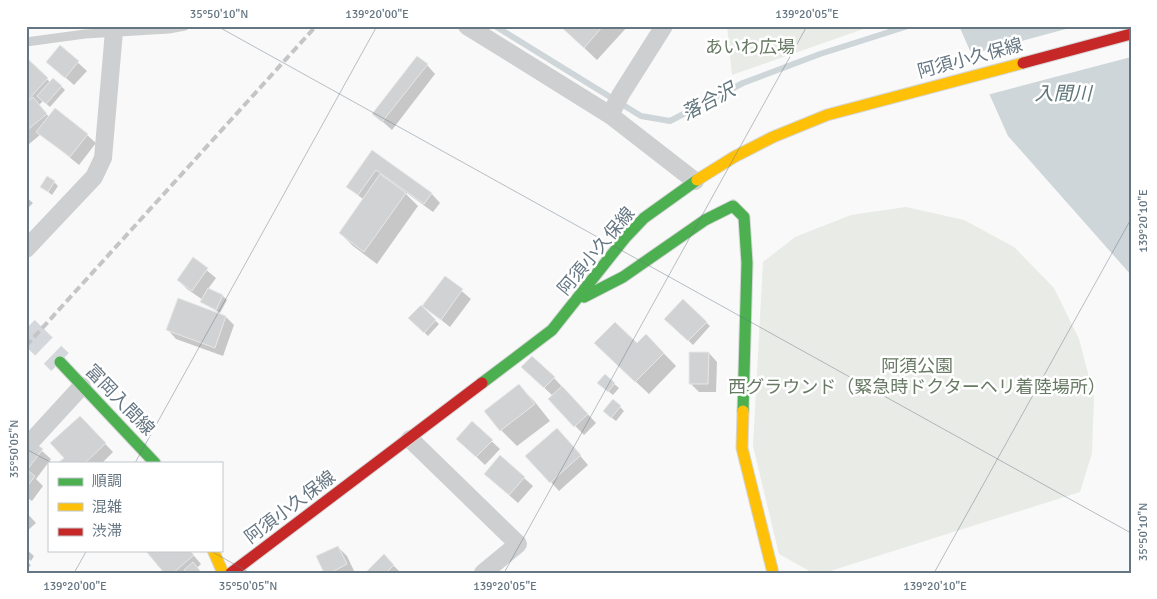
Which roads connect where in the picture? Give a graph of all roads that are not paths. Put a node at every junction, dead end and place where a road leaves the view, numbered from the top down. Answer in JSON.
{"nodes":[{"id":1,"x":185,"y":26,"type":"edge"},
{"id":2,"x":466,"y":26,"type":"edge"},
{"id":3,"x":664,"y":26,"type":"edge"},
{"id":4,"x":114,"y":31,"type":"junction"},
{"id":5,"x":1131,"y":34,"type":"edge"},
{"id":6,"x":26,"y":42,"type":"edge"},
{"id":7,"x":614,"y":106,"type":"junction"},
{"id":8,"x":695,"y":181,"type":"junction"},
{"id":9,"x":26,"y":250,"type":"edge"},
{"id":10,"x":578,"y":299,"type":"junction"},
{"id":11,"x":60,"y":362,"type":"tunnel mouth"},
{"id":12,"x":82,"y":386,"type":"junction"},
{"id":13,"x":410,"y":439,"type":"junction"},
{"id":14,"x":26,"y":447,"type":"edge"},
{"id":15,"x":154,"y":462,"type":"edge"},
{"id":16,"x":214,"y":552,"type":"edge"},
{"id":17,"x":224,"y":572,"type":"edge"},
{"id":18,"x":483,"y":573,"type":"edge"},
{"id":19,"x":773,"y":573,"type":"edge"}],
"edges":[{"from":1,"to":4,"type":"lane"},
{"from":2,"to":7,"type":"street"},
{"from":3,"to":7,"type":"street"},
{"from":4,"to":6,"type":"lane"},
{"from":4,"to":9,"type":"street"},
{"from":5,"to":8,"type":"street","name":"阿須小久保線"},
{"from":7,"to":8,"type":"street"},
{"from":8,"to":10,"type":"street","name":"阿須小久保線"},
{"from":10,"to":13,"type":"street","name":"阿須小久保線"},
{"from":10,"to":19,"type":"street"},
{"from":11,"to":12,"type":"street","name":"富岡入間線"},
{"from":12,"to":14,"type":"street"},
{"from":12,"to":15,"type":"street","name":"富岡入間線"},
{"from":13,"to":17,"type":"street","name":"阿須小久保線"},
{"from":13,"to":18,"type":"street"},
{"from":16,"to":17,"type":"street"}]}
